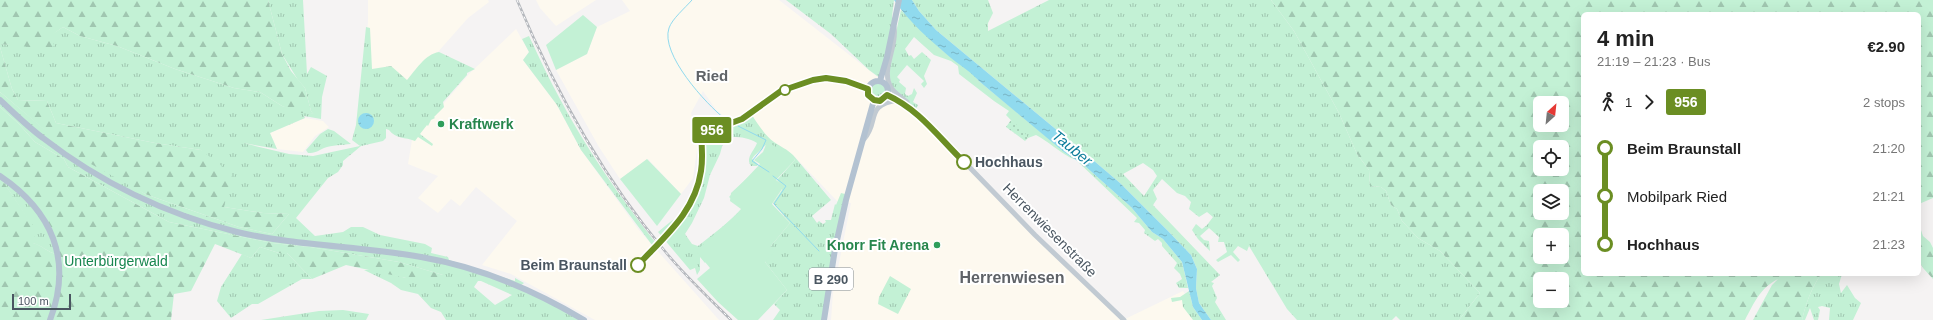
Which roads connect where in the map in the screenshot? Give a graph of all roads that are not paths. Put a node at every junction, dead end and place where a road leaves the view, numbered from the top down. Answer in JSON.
{"nodes":[{"id":1,"x":899,"y":0,"type":"edge"},
{"id":2,"x":895,"y":24,"type":"junction"},
{"id":3,"x":880,"y":81,"type":"junction"},
{"id":4,"x":887,"y":95,"type":"junction"},
{"id":5,"x":0,"y":100,"type":"edge"},
{"id":6,"x":874,"y":100,"type":"junction"},
{"id":7,"x":898,"y":100,"type":"junction"},
{"id":8,"x":915,"y":111,"type":"junction"},
{"id":9,"x":864,"y":139,"type":"junction"},
{"id":10,"x":0,"y":176,"type":"edge"},
{"id":11,"x":50,"y":320,"type":"edge"},
{"id":12,"x":584,"y":320,"type":"edge"},
{"id":13,"x":824,"y":320,"type":"edge"},
{"id":14,"x":1124,"y":320,"type":"edge"}],
"edges":[{"from":1,"to":2,"type":"main road","number":"B 290"},
{"from":2,"to":3,"type":"main road","number":"B 290"},
{"from":2,"to":8,"type":"street"},
{"from":3,"to":4,"type":"main road"},
{"from":3,"to":6,"type":"main road","number":"B 290"},
{"from":4,"to":6,"type":"main road"},
{"from":4,"to":7,"type":"street","name":"Herrenwiesenstraße"},
{"from":5,"to":12,"type":"main road"},
{"from":6,"to":9,"type":"main road","number":"B 290"},
{"from":7,"to":8,"type":"street","name":"Herrenwiesenstraße"},
{"from":7,"to":9,"type":"street"},
{"from":8,"to":14,"type":"street","name":"Herrenwiesenstraße"},
{"from":9,"to":13,"type":"main road","number":"B 290"},
{"from":10,"to":11,"type":"main road"}]}
